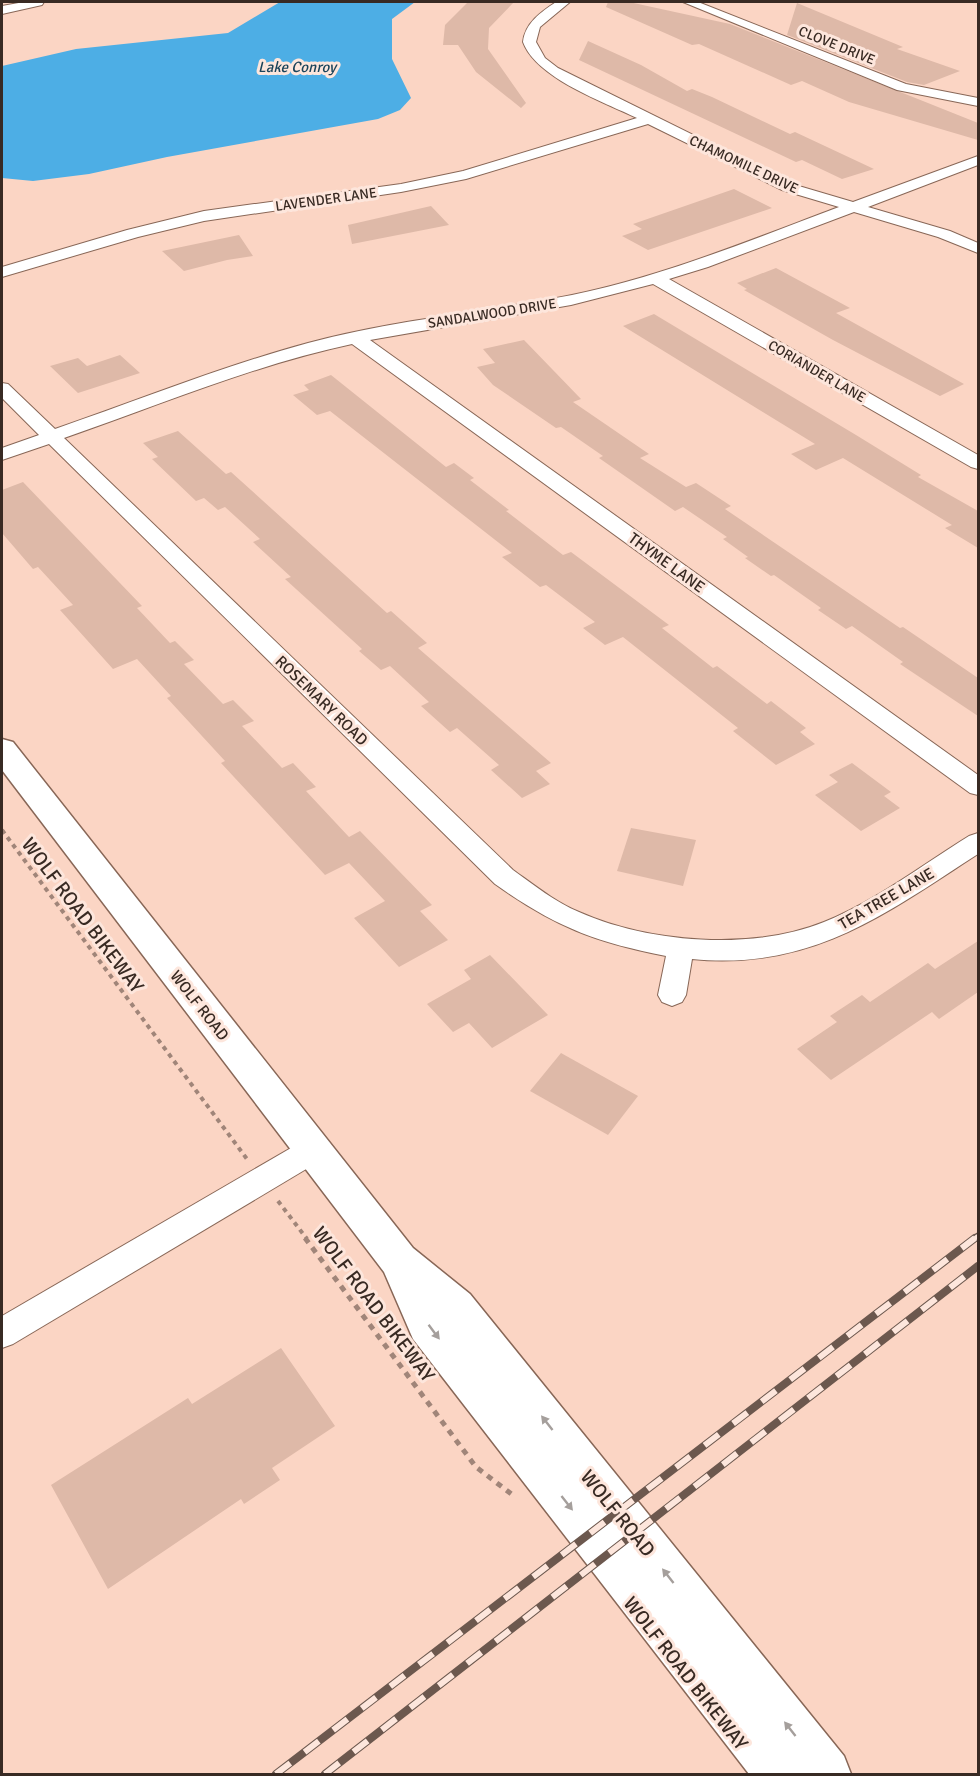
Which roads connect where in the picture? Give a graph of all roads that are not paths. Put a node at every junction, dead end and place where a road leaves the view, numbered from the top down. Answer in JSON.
{"nodes":[{"id":1,"x":38,"y":2,"type":"edge"},
{"id":2,"x":564,"y":2,"type":"edge"},
{"id":3,"x":689,"y":2,"type":"edge"},
{"id":4,"x":2,"y":10,"type":"edge"},
{"id":5,"x":978,"y":102,"type":"edge"},
{"id":6,"x":649,"y":119,"type":"junction"},
{"id":7,"x":978,"y":160,"type":"edge"},
{"id":8,"x":857,"y":207,"type":"junction"},
{"id":9,"x":978,"y":248,"type":"edge"},
{"id":10,"x":2,"y":272,"type":"edge"},
{"id":11,"x":656,"y":279,"type":"junction"},
{"id":12,"x":355,"y":338,"type":"junction"},
{"id":13,"x":2,"y":388,"type":"edge"},
{"id":14,"x":51,"y":436,"type":"junction"},
{"id":15,"x":2,"y":453,"type":"edge"},
{"id":16,"x":978,"y":464,"type":"edge"},
{"id":17,"x":2,"y":749,"type":"edge"},
{"id":18,"x":978,"y":787,"type":"edge"},
{"id":19,"x":978,"y":842,"type":"edge"},
{"id":20,"x":681,"y":946,"type":"junction"},
{"id":21,"x":672,"y":996,"type":"dead end"},
{"id":22,"x":313,"y":1150,"type":"junction"},
{"id":23,"x":399,"y":1261,"type":"junction"},
{"id":24,"x":2,"y":1334,"type":"edge"},
{"id":25,"x":780,"y":1774,"type":"edge"},
{"id":26,"x":826,"y":1774,"type":"edge"}],
"edges":[{"from":1,"to":4,"type":"street"},
{"from":2,"to":6,"type":"street","name":"CHAMOMILE DRIVE"},
{"from":3,"to":5,"type":"street","name":"CLOVE DRIVE"},
{"from":6,"to":8,"type":"street","name":"CHAMOMILE DRIVE"},
{"from":6,"to":10,"type":"street","name":"LAVENDER LANE"},
{"from":7,"to":8,"type":"street","name":"SANDALWOOD DRIVE"},
{"from":8,"to":9,"type":"street","name":"CHAMOMILE DRIVE"},
{"from":8,"to":11,"type":"street","name":"SANDALWOOD DRIVE"},
{"from":11,"to":12,"type":"street","name":"SANDALWOOD DRIVE"},
{"from":11,"to":16,"type":"street","name":"CORIANDER LANE"},
{"from":12,"to":14,"type":"street","name":"SANDALWOOD DRIVE"},
{"from":12,"to":18,"type":"street","name":"THYME LANE"},
{"from":13,"to":14,"type":"street","name":"ROSEMARY ROAD"},
{"from":14,"to":15,"type":"street","name":"SANDALWOOD DRIVE"},
{"from":14,"to":20,"type":"street","name":"ROSEMARY ROAD"},
{"from":17,"to":22,"type":"main road","name":"WOLF ROAD"},
{"from":19,"to":20,"type":"street","name":"TEA TREE LANE"},
{"from":20,"to":21,"type":"street"},
{"from":22,"to":23,"type":"main road","name":"WOLF ROAD"},
{"from":22,"to":24,"type":"street"},
{"from":23,"to":25,"type":"main road","name":"WOLF ROAD","one_way":true},
{"from":26,"to":23,"type":"main road","name":"WOLF ROAD","one_way":true}]}
